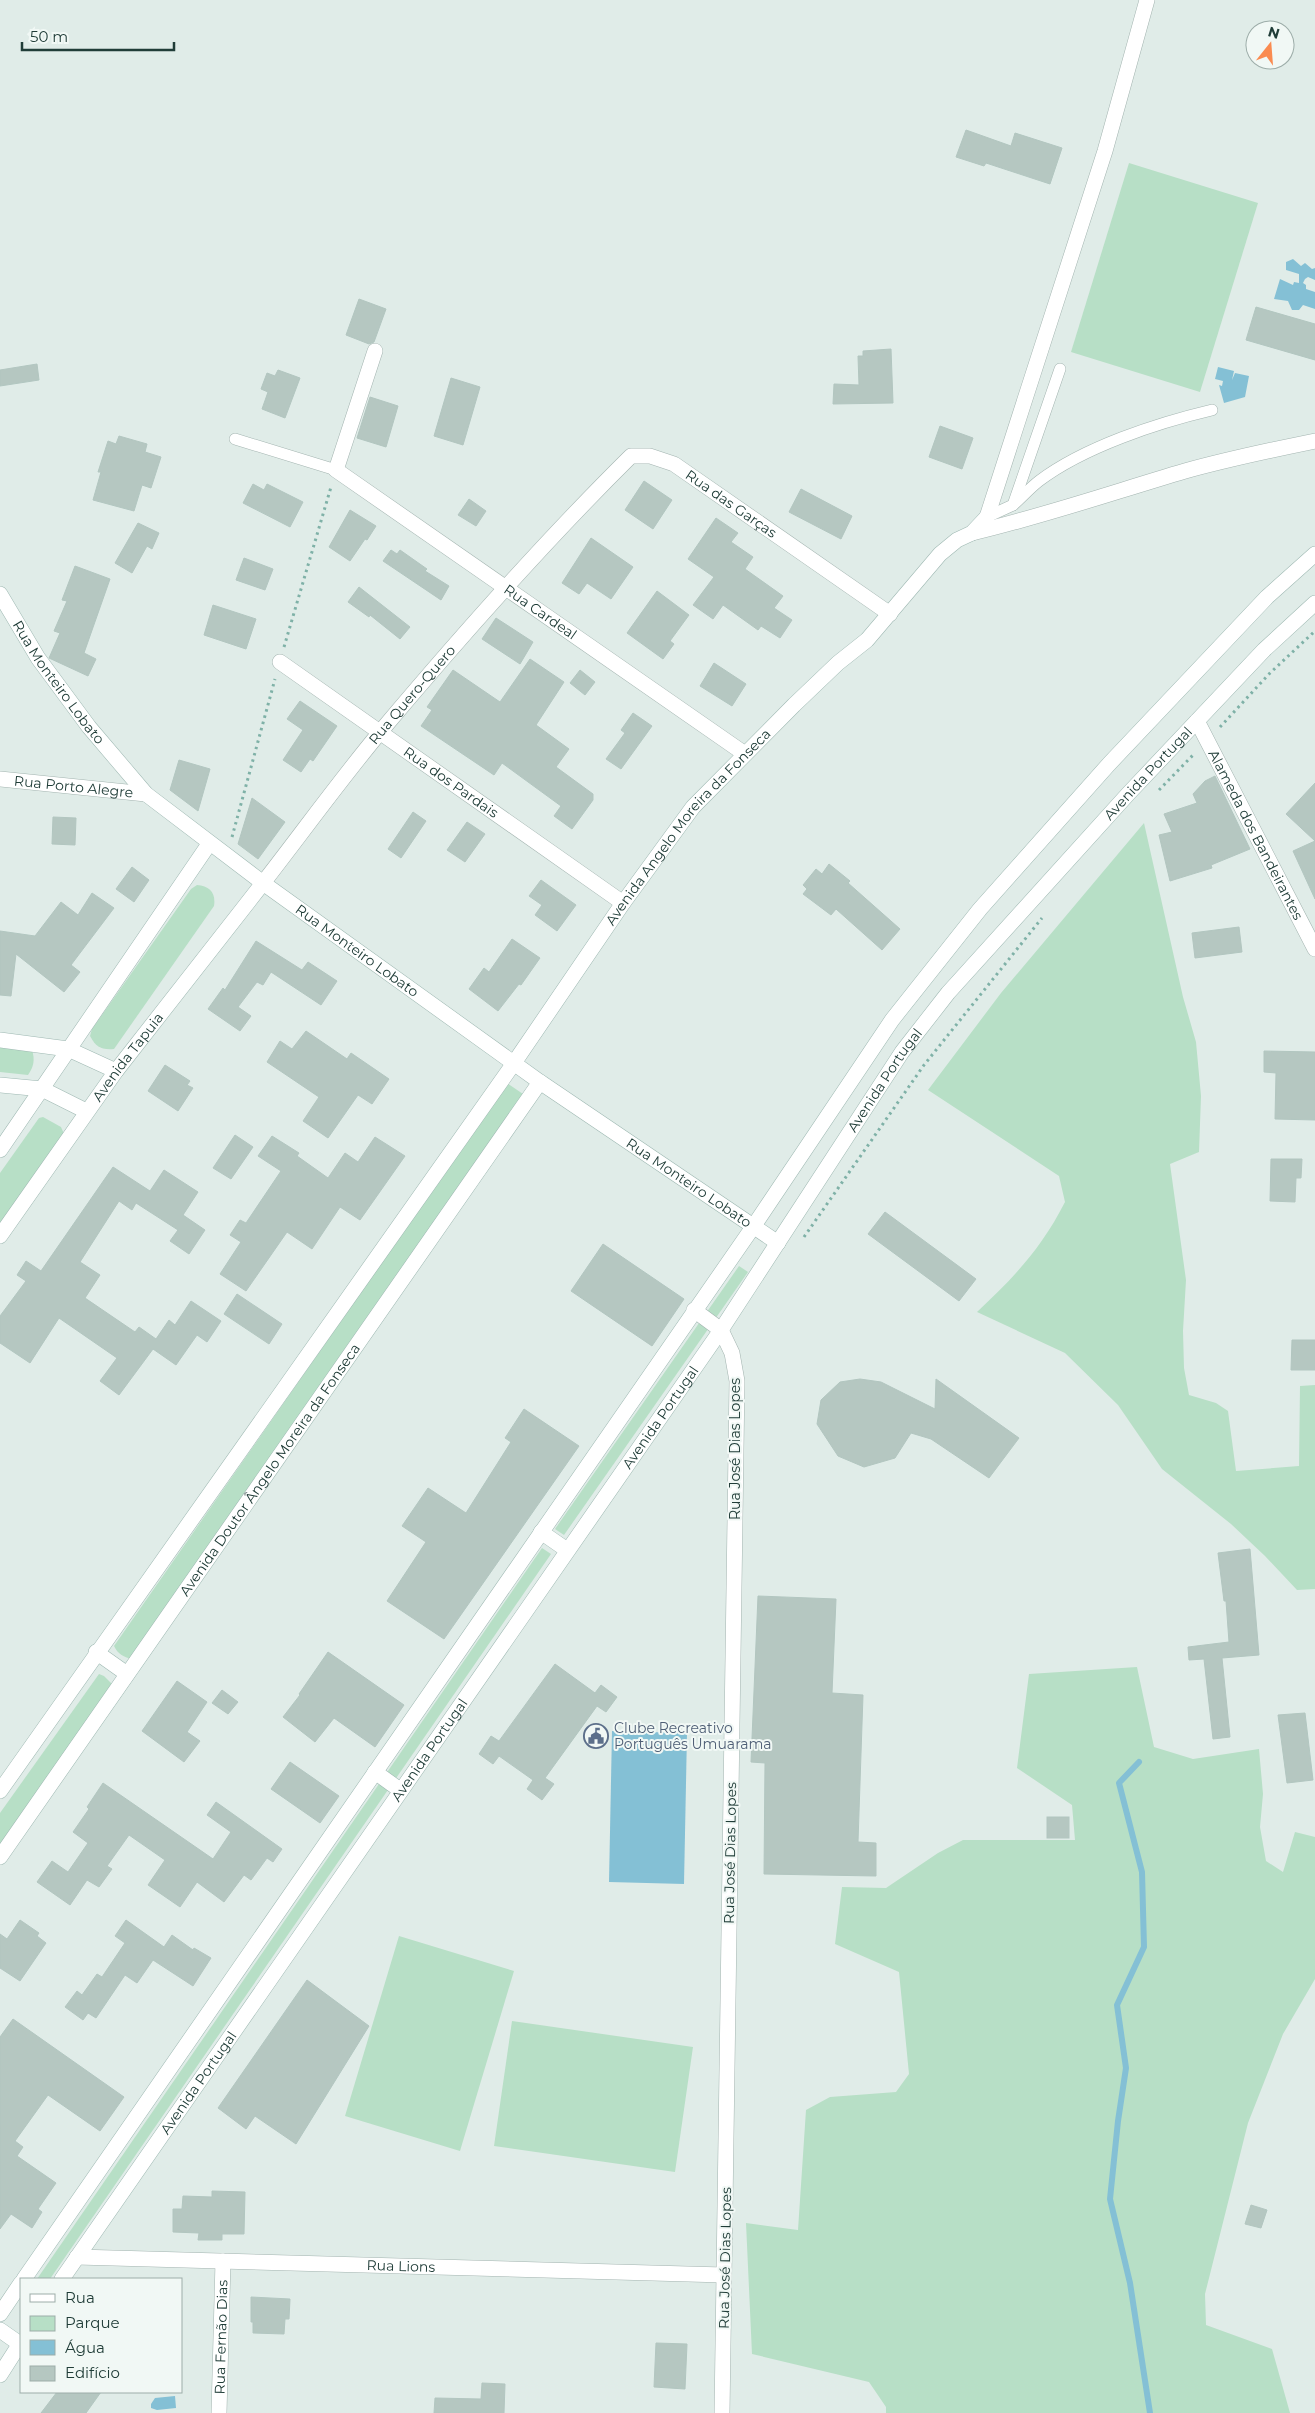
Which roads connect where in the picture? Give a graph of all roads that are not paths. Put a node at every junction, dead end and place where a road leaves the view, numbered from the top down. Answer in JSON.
{"nodes":[{"id":1,"x":1147,"y":0,"type":"edge"},
{"id":2,"x":374,"y":352,"type":"dead end"},
{"id":3,"x":1060,"y":369,"type":"dead end"},
{"id":4,"x":1212,"y":410,"type":"dead end"},
{"id":5,"x":235,"y":440,"type":"dead end"},
{"id":6,"x":1315,"y":441,"type":"edge"},
{"id":7,"x":336,"y":470,"type":"junction"},
{"id":8,"x":1013,"y":504,"type":"junction"},
{"id":9,"x":572,"y":514,"type":"joint"},
{"id":10,"x":987,"y":517,"type":"junction"},
{"id":11,"x":972,"y":533,"type":"junction"},
{"id":12,"x":1315,"y":554,"type":"edge"},
{"id":13,"x":506,"y":587,"type":"junction"},
{"id":14,"x":0,"y":594,"type":"edge"},
{"id":15,"x":1315,"y":602,"type":"edge"},
{"id":16,"x":890,"y":614,"type":"junction"},
{"id":17,"x":280,"y":662,"type":"dead end"},
{"id":18,"x":1197,"y":721,"type":"junction"},
{"id":19,"x":380,"y":732,"type":"junction"},
{"id":20,"x":744,"y":754,"type":"junction"},
{"id":21,"x":0,"y":778,"type":"edge"},
{"id":22,"x":146,"y":794,"type":"junction"},
{"id":23,"x":209,"y":844,"type":"junction"},
{"id":24,"x":262,"y":883,"type":"junction"},
{"id":25,"x":623,"y":903,"type":"junction"},
{"id":26,"x":1315,"y":949,"type":"edge"},
{"id":27,"x":0,"y":1040,"type":"edge"},
{"id":28,"x":68,"y":1049,"type":"junction"},
{"id":29,"x":514,"y":1063,"type":"junction"},
{"id":30,"x":116,"y":1071,"type":"junction"},
{"id":31,"x":540,"y":1082,"type":"junction"},
{"id":32,"x":0,"y":1085,"type":"edge"},
{"id":33,"x":42,"y":1089,"type":"junction"},
{"id":34,"x":86,"y":1112,"type":"junction"},
{"id":35,"x":0,"y":1150,"type":"edge"},
{"id":36,"x":753,"y":1227,"type":"junction"},
{"id":37,"x":0,"y":1236,"type":"edge"},
{"id":38,"x":778,"y":1243,"type":"junction"},
{"id":39,"x":694,"y":1310,"type":"junction"},
{"id":40,"x":721,"y":1330,"type":"junction"},
{"id":41,"x":541,"y":1532,"type":"junction"},
{"id":42,"x":566,"y":1550,"type":"junction"},
{"id":43,"x":96,"y":1652,"type":"junction"},
{"id":44,"x":127,"y":1674,"type":"junction"},
{"id":45,"x":375,"y":1772,"type":"junction"},
{"id":46,"x":400,"y":1790,"type":"junction"},
{"id":47,"x":0,"y":1791,"type":"edge"},
{"id":48,"x":0,"y":1857,"type":"edge"},
{"id":49,"x":77,"y":2256,"type":"junction"},
{"id":50,"x":223,"y":2261,"type":"junction"},
{"id":51,"x":724,"y":2275,"type":"junction"},
{"id":52,"x":25,"y":2278,"type":"edge"},
{"id":53,"x":63,"y":2278,"type":"edge"},
{"id":54,"x":20,"y":2284,"type":"edge"},
{"id":55,"x":0,"y":2314,"type":"edge"},
{"id":56,"x":0,"y":2330,"type":"edge"},
{"id":57,"x":20,"y":2342,"type":"edge"},
{"id":58,"x":20,"y":2345,"type":"edge"},
{"id":59,"x":0,"y":2375,"type":"edge"},
{"id":60,"x":219,"y":2413,"type":"edge"},
{"id":61,"x":722,"y":2413,"type":"edge"}],
"edges":[{"from":1,"to":10,"type":"street"},
{"from":2,"to":7,"type":"street"},
{"from":3,"to":8,"type":"lane"},
{"from":4,"to":8,"type":"lane"},
{"from":5,"to":7,"type":"lane"},
{"from":6,"to":11,"type":"street"},
{"from":7,"to":13,"type":"street","name":"Rua Cardeal"},
{"from":8,"to":10,"type":"lane"},
{"from":9,"to":13,"type":"street","name":"Rua Quero-Quero"},
{"from":9,"to":16,"type":"street","name":"Rua das Garças"},
{"from":10,"to":11,"type":"street"},
{"from":11,"to":16,"type":"street","name":"Avenida Angelo Moreira da Fonseca"},
{"from":12,"to":36,"type":"street"},
{"from":13,"to":19,"type":"street","name":"Rua Quero-Quero"},
{"from":13,"to":20,"type":"street","name":"Rua Cardeal"},
{"from":14,"to":22,"type":"street","name":"Rua Monteiro Lobato"},
{"from":15,"to":18,"type":"street","name":"Avenida Portugal"},
{"from":16,"to":20,"type":"street","name":"Avenida Angelo Moreira da Fonseca"},
{"from":17,"to":19,"type":"street","name":"Rua dos Pardais"},
{"from":18,"to":26,"type":"street","name":"Alameda dos Bandeirantes"},
{"from":18,"to":38,"type":"street","name":"Avenida Portugal"},
{"from":19,"to":24,"type":"street","name":"Rua Quero-Quero"},
{"from":19,"to":25,"type":"street","name":"Rua dos Pardais"},
{"from":20,"to":25,"type":"street","name":"Avenida Angelo Moreira da Fonseca"},
{"from":21,"to":22,"type":"street","name":"Rua Porto Alegre"},
{"from":22,"to":23,"type":"street","name":"Rua Monteiro Lobato"},
{"from":23,"to":24,"type":"street","name":"Rua Monteiro Lobato"},
{"from":23,"to":28,"type":"street"},
{"from":24,"to":29,"type":"street","name":"Rua Monteiro Lobato"},
{"from":24,"to":30,"type":"street","name":"Avenida Tapuia"},
{"from":25,"to":29,"type":"street","name":"Avenida Angelo Moreira da Fonseca"},
{"from":27,"to":28,"type":"street"},
{"from":28,"to":30,"type":"street"},
{"from":28,"to":33,"type":"street"},
{"from":29,"to":31,"type":"street","name":"Rua Monteiro Lobato"},
{"from":29,"to":43,"type":"street"},
{"from":30,"to":34,"type":"street","name":"Avenida Tapuia"},
{"from":31,"to":36,"type":"street","name":"Rua Monteiro Lobato"},
{"from":31,"to":44,"type":"street","name":"Avenida Doutor Ângelo Moreira da Fonseca"},
{"from":32,"to":33,"type":"street"},
{"from":33,"to":34,"type":"street"},
{"from":33,"to":35,"type":"street"},
{"from":34,"to":37,"type":"street","name":"Avenida Tapuia"},
{"from":36,"to":38,"type":"street","name":"Rua Monteiro Lobato"},
{"from":36,"to":39,"type":"street"},
{"from":38,"to":40,"type":"street","name":"Avenida Portugal"},
{"from":39,"to":40,"type":"street","name":"Rua José Dias Lopes"},
{"from":39,"to":41,"type":"street"},
{"from":40,"to":42,"type":"street","name":"Avenida Portugal"},
{"from":40,"to":51,"type":"street","name":"Rua José Dias Lopes"},
{"from":41,"to":42,"type":"street"},
{"from":41,"to":45,"type":"street"},
{"from":42,"to":46,"type":"street","name":"Avenida Portugal"},
{"from":43,"to":44,"type":"street"},
{"from":43,"to":47,"type":"street"},
{"from":44,"to":48,"type":"street","name":"Avenida Doutor Ângelo Moreira da Fonseca"},
{"from":45,"to":46,"type":"street"},
{"from":45,"to":52,"type":"street"},
{"from":46,"to":49,"type":"street","name":"Avenida Portugal"},
{"from":49,"to":50,"type":"street","name":"Rua Lions"},
{"from":49,"to":53,"type":"street","name":"Avenida Portugal"},
{"from":50,"to":51,"type":"street","name":"Rua Lions"},
{"from":50,"to":60,"type":"street","name":"Rua Fernão Dias"},
{"from":51,"to":61,"type":"street","name":"Rua José Dias Lopes"},
{"from":54,"to":55,"type":"street"},
{"from":56,"to":57,"type":"street"},
{"from":58,"to":59,"type":"street"}]}
